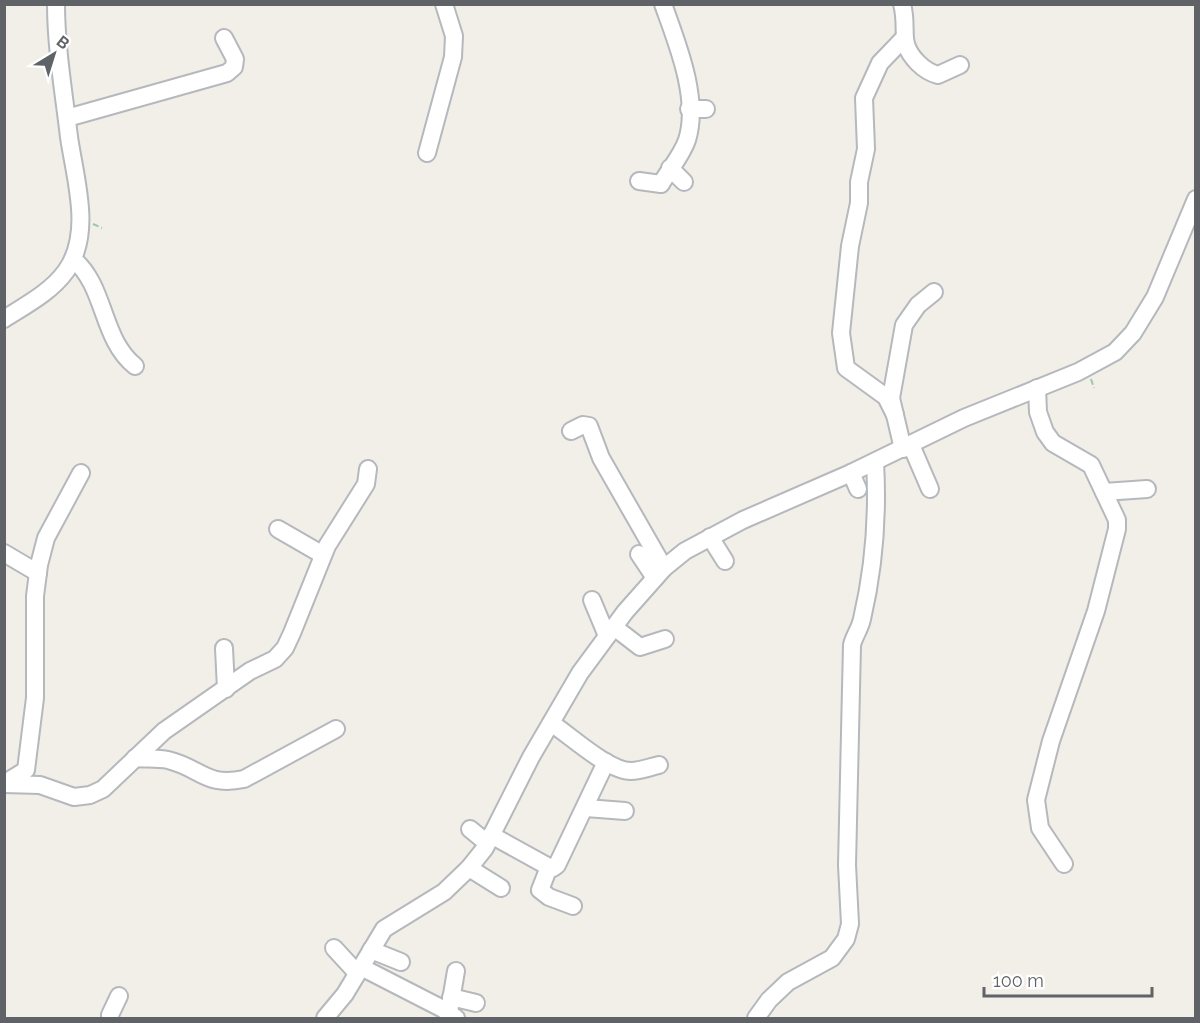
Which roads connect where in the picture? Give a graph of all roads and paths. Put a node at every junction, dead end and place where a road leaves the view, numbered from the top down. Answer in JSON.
{"nodes":[{"id":1,"x":56,"y":4,"type":"edge"},
{"id":2,"x":444,"y":4,"type":"edge"},
{"id":3,"x":663,"y":4,"type":"edge"},
{"id":4,"x":902,"y":4,"type":"edge"},
{"id":5,"x":224,"y":38,"type":"dead end"},
{"id":6,"x":904,"y":39,"type":"junction"},
{"id":7,"x":960,"y":65,"type":"dead end"},
{"id":8,"x":689,"y":109,"type":"junction"},
{"id":9,"x":706,"y":110,"type":"dead end"},
{"id":10,"x":67,"y":117,"type":"junction"},
{"id":11,"x":427,"y":153,"type":"dead end"},
{"id":12,"x":670,"y":168,"type":"junction"},
{"id":13,"x":639,"y":181,"type":"dead end"},
{"id":14,"x":684,"y":182,"type":"dead end"},
{"id":15,"x":1196,"y":199,"type":"edge"},
{"id":16,"x":73,"y":259,"type":"junction"},
{"id":17,"x":934,"y":292,"type":"dead end"},
{"id":18,"x":4,"y":319,"type":"edge"},
{"id":19,"x":135,"y":366,"type":"dead end"},
{"id":20,"x":1036,"y":388,"type":"junction"},
{"id":21,"x":895,"y":415,"type":"junction"},
{"id":22,"x":571,"y":431,"type":"dead end"},
{"id":23,"x":907,"y":447,"type":"junction"},
{"id":24,"x":875,"y":462,"type":"junction"},
{"id":25,"x":368,"y":469,"type":"dead end"},
{"id":26,"x":81,"y":473,"type":"dead end"},
{"id":27,"x":851,"y":473,"type":"junction"},
{"id":28,"x":858,"y":489,"type":"dead end"},
{"id":29,"x":930,"y":489,"type":"dead end"},
{"id":30,"x":1147,"y":489,"type":"dead end"},
{"id":31,"x":1104,"y":492,"type":"junction"},
{"id":32,"x":278,"y":529,"type":"dead end"},
{"id":33,"x":710,"y":537,"type":"junction"},
{"id":34,"x":4,"y":553,"type":"edge"},
{"id":35,"x":639,"y":554,"type":"dead end"},
{"id":36,"x":323,"y":555,"type":"junction"},
{"id":37,"x":724,"y":561,"type":"dead end"},
{"id":38,"x":38,"y":573,"type":"junction"},
{"id":39,"x":660,"y":573,"type":"junction"},
{"id":40,"x":592,"y":600,"type":"dead end"},
{"id":41,"x":610,"y":631,"type":"junction"},
{"id":42,"x":665,"y":639,"type":"dead end"},
{"id":43,"x":224,"y":648,"type":"dead end"},
{"id":44,"x":226,"y":689,"type":"junction"},
{"id":45,"x":551,"y":723,"type":"junction"},
{"id":46,"x":336,"y":729,"type":"dead end"},
{"id":47,"x":135,"y":758,"type":"junction"},
{"id":48,"x":606,"y":762,"type":"junction"},
{"id":49,"x":659,"y":765,"type":"dead end"},
{"id":50,"x":4,"y":784,"type":"edge"},
{"id":51,"x":586,"y":807,"type":"junction"},
{"id":52,"x":625,"y":811,"type":"dead end"},
{"id":53,"x":470,"y":829,"type":"dead end"},
{"id":54,"x":489,"y":839,"type":"junction"},
{"id":55,"x":1064,"y":864,"type":"dead end"},
{"id":56,"x":549,"y":867,"type":"junction"},
{"id":57,"x":469,"y":868,"type":"junction"},
{"id":58,"x":501,"y":888,"type":"dead end"},
{"id":59,"x":573,"y":906,"type":"dead end"},
{"id":60,"x":334,"y":948,"type":"dead end"},
{"id":61,"x":371,"y":950,"type":"junction"},
{"id":62,"x":401,"y":962,"type":"dead end"},
{"id":63,"x":359,"y":970,"type":"junction"},
{"id":64,"x":456,"y":971,"type":"dead end"},
{"id":65,"x":119,"y":996,"type":"dead end"},
{"id":66,"x":476,"y":1004,"type":"dead end"},
{"id":67,"x":452,"y":1009,"type":"edge"},
{"id":68,"x":108,"y":1014,"type":"edge"},
{"id":69,"x":325,"y":1018,"type":"edge"},
{"id":70,"x":756,"y":1018,"type":"edge"}],
"edges":[{"from":1,"to":10,"type":"street"},
{"from":2,"to":11,"type":"street"},
{"from":3,"to":8,"type":"street"},
{"from":4,"to":6,"type":"street"},
{"from":5,"to":10,"type":"street"},
{"from":6,"to":7,"type":"street"},
{"from":6,"to":21,"type":"street"},
{"from":8,"to":9,"type":"street"},
{"from":8,"to":12,"type":"street"},
{"from":10,"to":16,"type":"street"},
{"from":12,"to":13,"type":"street"},
{"from":12,"to":14,"type":"street"},
{"from":15,"to":20,"type":"street"},
{"from":16,"to":18,"type":"street"},
{"from":16,"to":19,"type":"street"},
{"from":17,"to":21,"type":"street"},
{"from":20,"to":23,"type":"street"},
{"from":20,"to":31,"type":"street"},
{"from":21,"to":23,"type":"street"},
{"from":22,"to":39,"type":"street"},
{"from":23,"to":24,"type":"street"},
{"from":23,"to":29,"type":"street"},
{"from":24,"to":27,"type":"street"},
{"from":24,"to":70,"type":"street"},
{"from":25,"to":36,"type":"street"},
{"from":26,"to":38,"type":"street"},
{"from":27,"to":28,"type":"street"},
{"from":27,"to":33,"type":"street"},
{"from":30,"to":31,"type":"street"},
{"from":31,"to":55,"type":"street"},
{"from":32,"to":36,"type":"street"},
{"from":33,"to":37,"type":"street"},
{"from":33,"to":39,"type":"street"},
{"from":34,"to":38,"type":"street"},
{"from":35,"to":39,"type":"street"},
{"from":36,"to":44,"type":"street"},
{"from":38,"to":50,"type":"street"},
{"from":39,"to":41,"type":"street"},
{"from":40,"to":41,"type":"street"},
{"from":41,"to":42,"type":"street"},
{"from":41,"to":45,"type":"street"},
{"from":43,"to":44,"type":"street"},
{"from":44,"to":47,"type":"street"},
{"from":45,"to":48,"type":"street"},
{"from":45,"to":54,"type":"street"},
{"from":46,"to":47,"type":"street"},
{"from":47,"to":50,"type":"street"},
{"from":48,"to":49,"type":"street"},
{"from":48,"to":51,"type":"street"},
{"from":51,"to":52,"type":"street"},
{"from":51,"to":56,"type":"street"},
{"from":53,"to":54,"type":"street"},
{"from":54,"to":56,"type":"street"},
{"from":54,"to":57,"type":"street"},
{"from":56,"to":59,"type":"street"},
{"from":57,"to":58,"type":"street"},
{"from":57,"to":61,"type":"street"},
{"from":60,"to":63,"type":"street"},
{"from":61,"to":62,"type":"street"},
{"from":61,"to":63,"type":"street"},
{"from":63,"to":67,"type":"street"},
{"from":63,"to":69,"type":"street"},
{"from":64,"to":67,"type":"street"},
{"from":65,"to":68,"type":"street"},
{"from":66,"to":67,"type":"street"}]}
